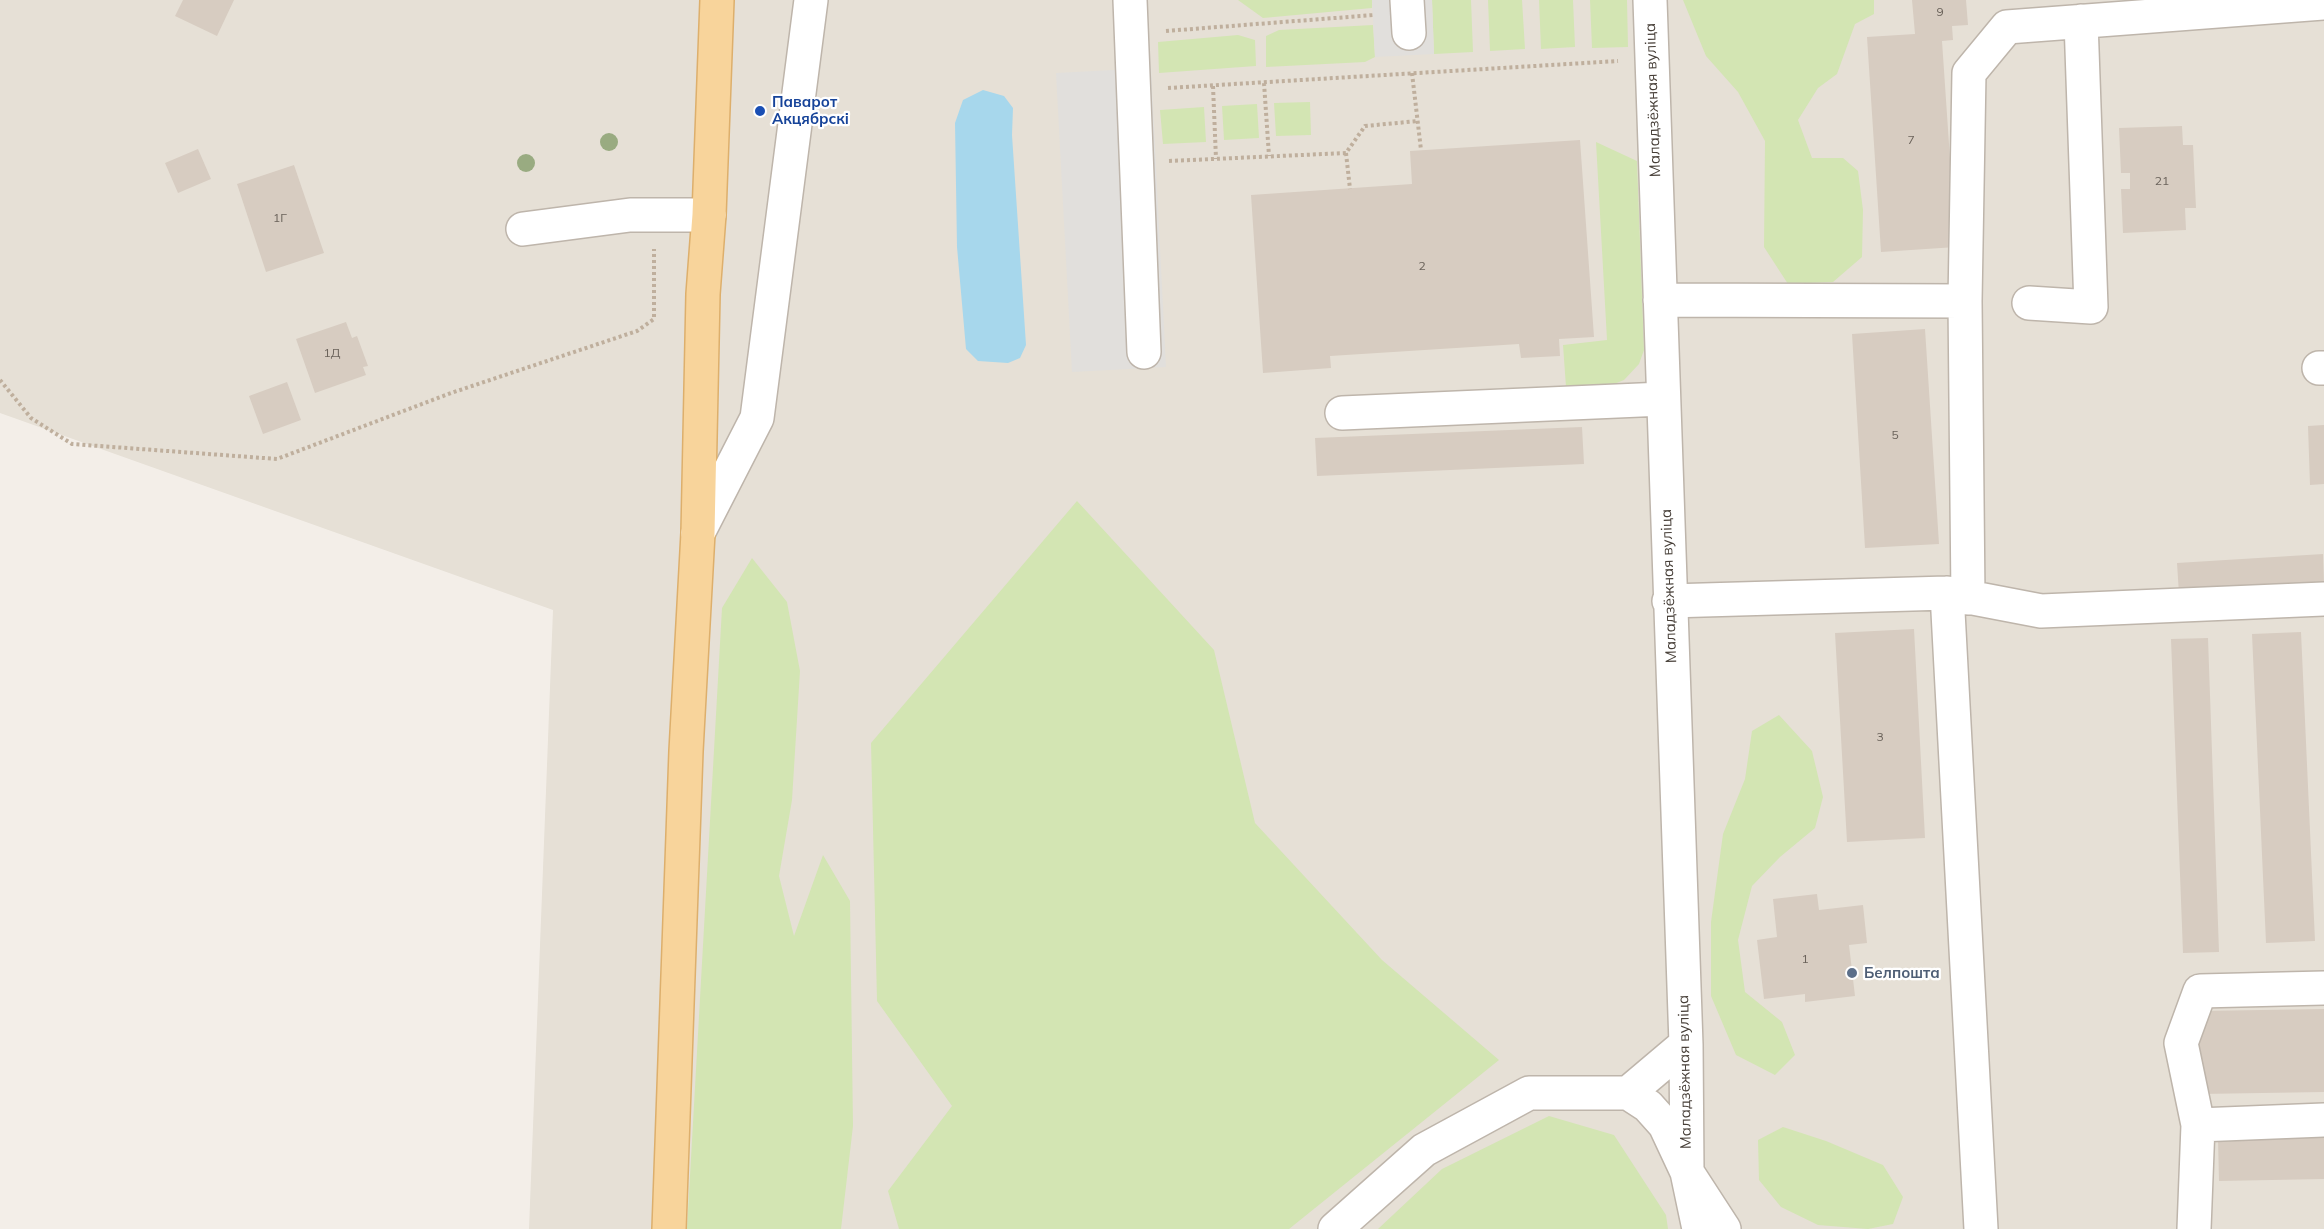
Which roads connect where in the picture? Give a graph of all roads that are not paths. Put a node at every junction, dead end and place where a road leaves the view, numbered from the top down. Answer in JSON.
{"nodes":[{"id":1,"x":717,"y":0,"type":"edge"},
{"id":2,"x":811,"y":0,"type":"edge"},
{"id":3,"x":1130,"y":0,"type":"edge"},
{"id":4,"x":1650,"y":0,"type":"edge"},
{"id":5,"x":2324,"y":3,"type":"edge"},
{"id":6,"x":2214,"y":5,"type":"edge"},
{"id":7,"x":2082,"y":21,"type":"junction"},
{"id":8,"x":709,"y":215,"type":"junction"},
{"id":9,"x":523,"y":229,"type":"dead end"},
{"id":10,"x":1660,"y":300,"type":"junction"},
{"id":11,"x":1965,"y":301,"type":"junction"},
{"id":12,"x":2029,"y":303,"type":"dead end"},
{"id":13,"x":1144,"y":352,"type":"dead end"},
{"id":14,"x":1663,"y":399,"type":"junction"},
{"id":15,"x":1342,"y":413,"type":"dead end"},
{"id":16,"x":698,"y":533,"type":"junction"},
{"id":17,"x":1957,"y":596,"type":"junction"},
{"id":18,"x":2324,"y":598,"type":"edge"},
{"id":19,"x":1669,"y":601,"type":"junction"},
{"id":20,"x":2324,"y":988,"type":"edge"},
{"id":21,"x":1686,"y":1044,"type":"junction"},
{"id":22,"x":1628,"y":1093,"type":"junction"},
{"id":23,"x":2324,"y":1120,"type":"edge"},
{"id":24,"x":2198,"y":1125,"type":"junction"},
{"id":25,"x":1687,"y":1172,"type":"junction"},
{"id":26,"x":669,"y":1229,"type":"edge"},
{"id":27,"x":1335,"y":1229,"type":"edge"},
{"id":28,"x":1699,"y":1229,"type":"edge"},
{"id":29,"x":1724,"y":1229,"type":"edge"},
{"id":30,"x":1981,"y":1229,"type":"edge"},
{"id":31,"x":2194,"y":1229,"type":"edge"}],
"edges":[{"from":1,"to":8,"type":"main road"},
{"from":2,"to":16,"type":"street"},
{"from":3,"to":13,"type":"street"},
{"from":4,"to":10,"type":"street","name":"Маладзёжная вуліца"},
{"from":5,"to":6,"type":"street"},
{"from":6,"to":7,"type":"street"},
{"from":7,"to":11,"type":"street"},
{"from":7,"to":12,"type":"street"},
{"from":8,"to":9,"type":"street"},
{"from":8,"to":16,"type":"main road"},
{"from":10,"to":11,"type":"street"},
{"from":10,"to":14,"type":"street","name":"Маладзёжная вуліца"},
{"from":11,"to":17,"type":"street"},
{"from":14,"to":15,"type":"street"},
{"from":14,"to":19,"type":"street","name":"Маладзёжная вуліца"},
{"from":16,"to":26,"type":"main road"},
{"from":17,"to":18,"type":"street"},
{"from":17,"to":19,"type":"street"},
{"from":17,"to":30,"type":"street"},
{"from":19,"to":21,"type":"street","name":"Маладзёжная вуліца"},
{"from":20,"to":24,"type":"street"},
{"from":21,"to":22,"type":"street"},
{"from":21,"to":25,"type":"street","name":"Маладзёжная вуліца"},
{"from":22,"to":25,"type":"street"},
{"from":22,"to":27,"type":"street"},
{"from":23,"to":24,"type":"street"},
{"from":24,"to":31,"type":"street"},
{"from":25,"to":28,"type":"street"},
{"from":25,"to":29,"type":"street"}]}
